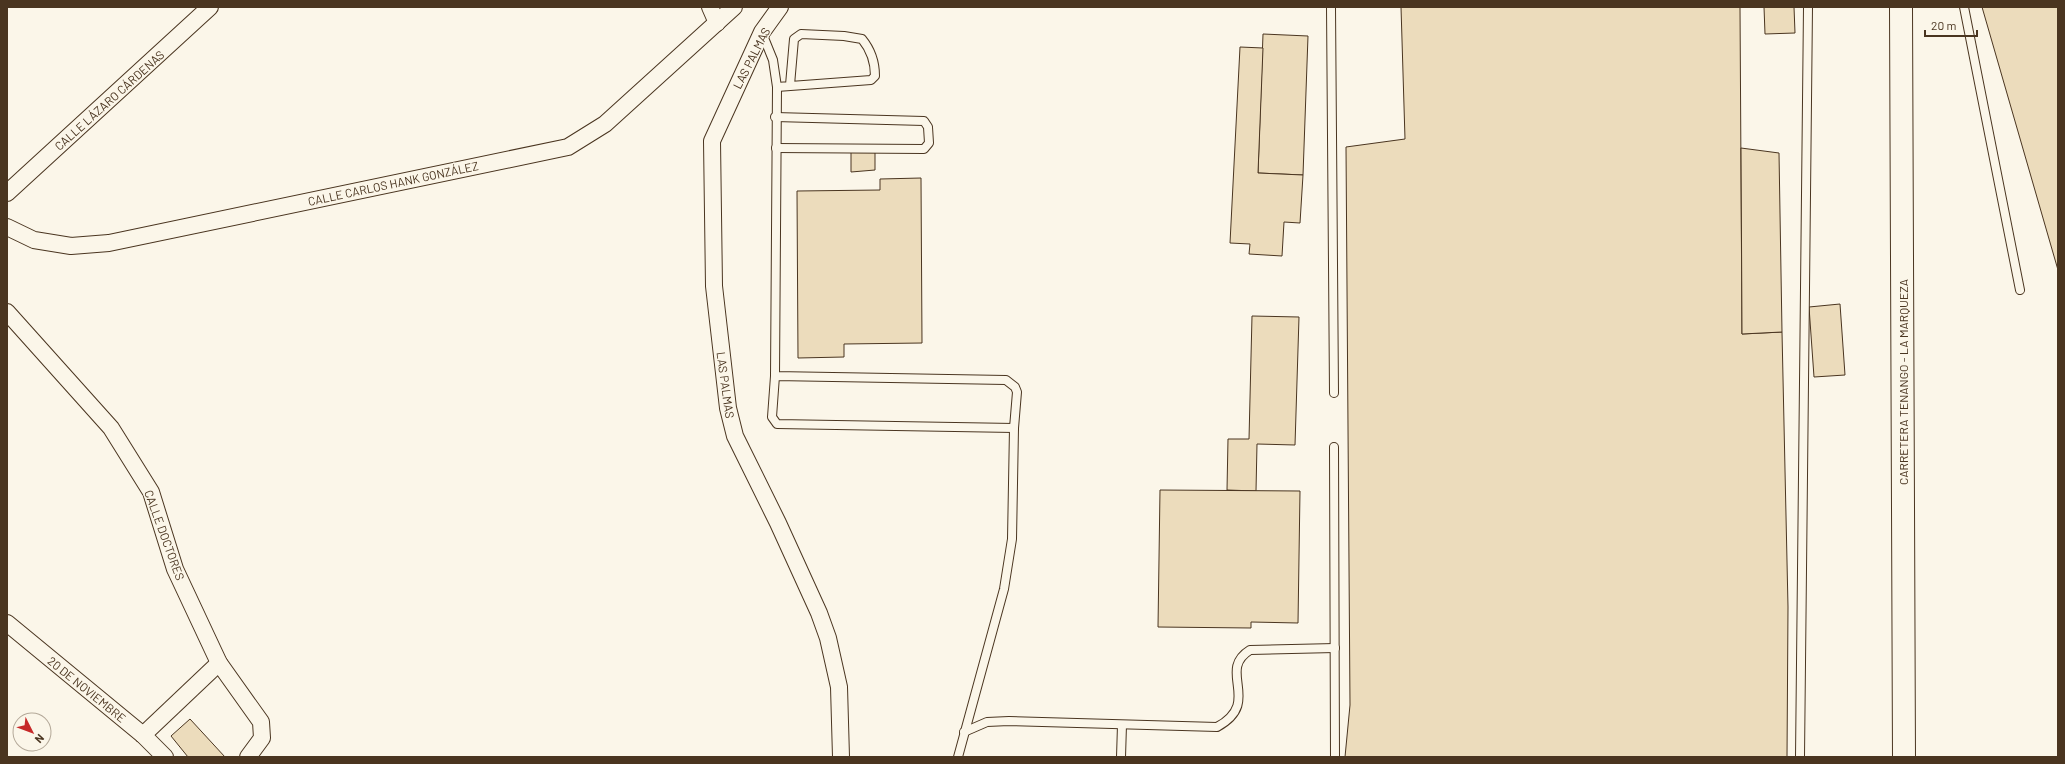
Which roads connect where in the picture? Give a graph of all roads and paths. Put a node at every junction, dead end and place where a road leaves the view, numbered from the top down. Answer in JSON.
{"nodes":[{"id":1,"x":210,"y":7,"type":"edge"},
{"id":2,"x":710,"y":7,"type":"edge"},
{"id":3,"x":734,"y":7,"type":"edge"},
{"id":4,"x":780,"y":7,"type":"edge"},
{"id":5,"x":1331,"y":7,"type":"edge"},
{"id":6,"x":1808,"y":7,"type":"edge"},
{"id":7,"x":1901,"y":7,"type":"edge"},
{"id":8,"x":1964,"y":7,"type":"edge"},
{"id":9,"x":717,"y":23,"type":"junction"},
{"id":10,"x":762,"y":32,"type":"junction"},
{"id":11,"x":790,"y":85,"type":"junction"},
{"id":12,"x":777,"y":87,"type":"junction"},
{"id":13,"x":775,"y":117,"type":"junction"},
{"id":14,"x":776,"y":148,"type":"junction"},
{"id":15,"x":7,"y":193,"type":"edge"},
{"id":16,"x":7,"y":226,"type":"edge"},
{"id":17,"x":2020,"y":290,"type":"dead end"},
{"id":18,"x":7,"y":312,"type":"edge"},
{"id":19,"x":775,"y":376,"type":"junction"},
{"id":20,"x":1334,"y":392,"type":"dead end"},
{"id":21,"x":1014,"y":428,"type":"junction"},
{"id":22,"x":1334,"y":447,"type":"dead end"},
{"id":23,"x":7,"y":623,"type":"edge"},
{"id":24,"x":1335,"y":648,"type":"junction"},
{"id":25,"x":219,"y":663,"type":"junction"},
{"id":26,"x":1122,"y":725,"type":"junction"},
{"id":27,"x":964,"y":732,"type":"junction"},
{"id":28,"x":143,"y":735,"type":"junction"},
{"id":29,"x":165,"y":757,"type":"edge"},
{"id":30,"x":248,"y":757,"type":"edge"},
{"id":31,"x":841,"y":757,"type":"edge"},
{"id":32,"x":958,"y":757,"type":"edge"},
{"id":33,"x":1121,"y":757,"type":"edge"},
{"id":34,"x":1335,"y":757,"type":"edge"},
{"id":35,"x":1800,"y":757,"type":"edge"},
{"id":36,"x":1904,"y":757,"type":"edge"}],
"edges":[{"from":1,"to":15,"type":"street","name":"CALLE LÁZARO CÁRDENAS"},
{"from":2,"to":9,"type":"street"},
{"from":3,"to":9,"type":"street","name":"CALLE CARLOS HANK GONZÁLEZ"},
{"from":4,"to":10,"type":"street","name":"LAS PALMAS"},
{"from":5,"to":20,"type":"lane"},
{"from":6,"to":35,"type":"lane"},
{"from":7,"to":36,"type":"main road","name":"CARRETERA TENANGO - LA MARQUEZA"},
{"from":8,"to":17,"type":"lane"},
{"from":9,"to":16,"type":"street","name":"CALLE CARLOS HANK GONZÁLEZ"},
{"from":10,"to":12,"type":"lane"},
{"from":10,"to":31,"type":"street","name":"LAS PALMAS"},
{"from":11,"to":11,"type":"lane"},
{"from":11,"to":12,"type":"lane"},
{"from":12,"to":13,"type":"lane"},
{"from":13,"to":14,"type":"lane"},
{"from":13,"to":14,"type":"lane"},
{"from":14,"to":19,"type":"lane"},
{"from":18,"to":25,"type":"street","name":"CALLE DOCTORES"},
{"from":19,"to":21,"type":"lane"},
{"from":19,"to":21,"type":"lane"},
{"from":21,"to":27,"type":"lane"},
{"from":22,"to":24,"type":"lane"},
{"from":23,"to":28,"type":"street","name":"20 DE NOVIEMBRE"},
{"from":24,"to":26,"type":"lane"},
{"from":24,"to":34,"type":"lane"},
{"from":25,"to":28,"type":"street"},
{"from":25,"to":30,"type":"street","name":"CALLE DOCTORES"},
{"from":26,"to":27,"type":"lane"},
{"from":26,"to":33,"type":"lane"},
{"from":27,"to":32,"type":"lane"},
{"from":28,"to":29,"type":"street","name":"20 DE NOVIEMBRE"}]}
